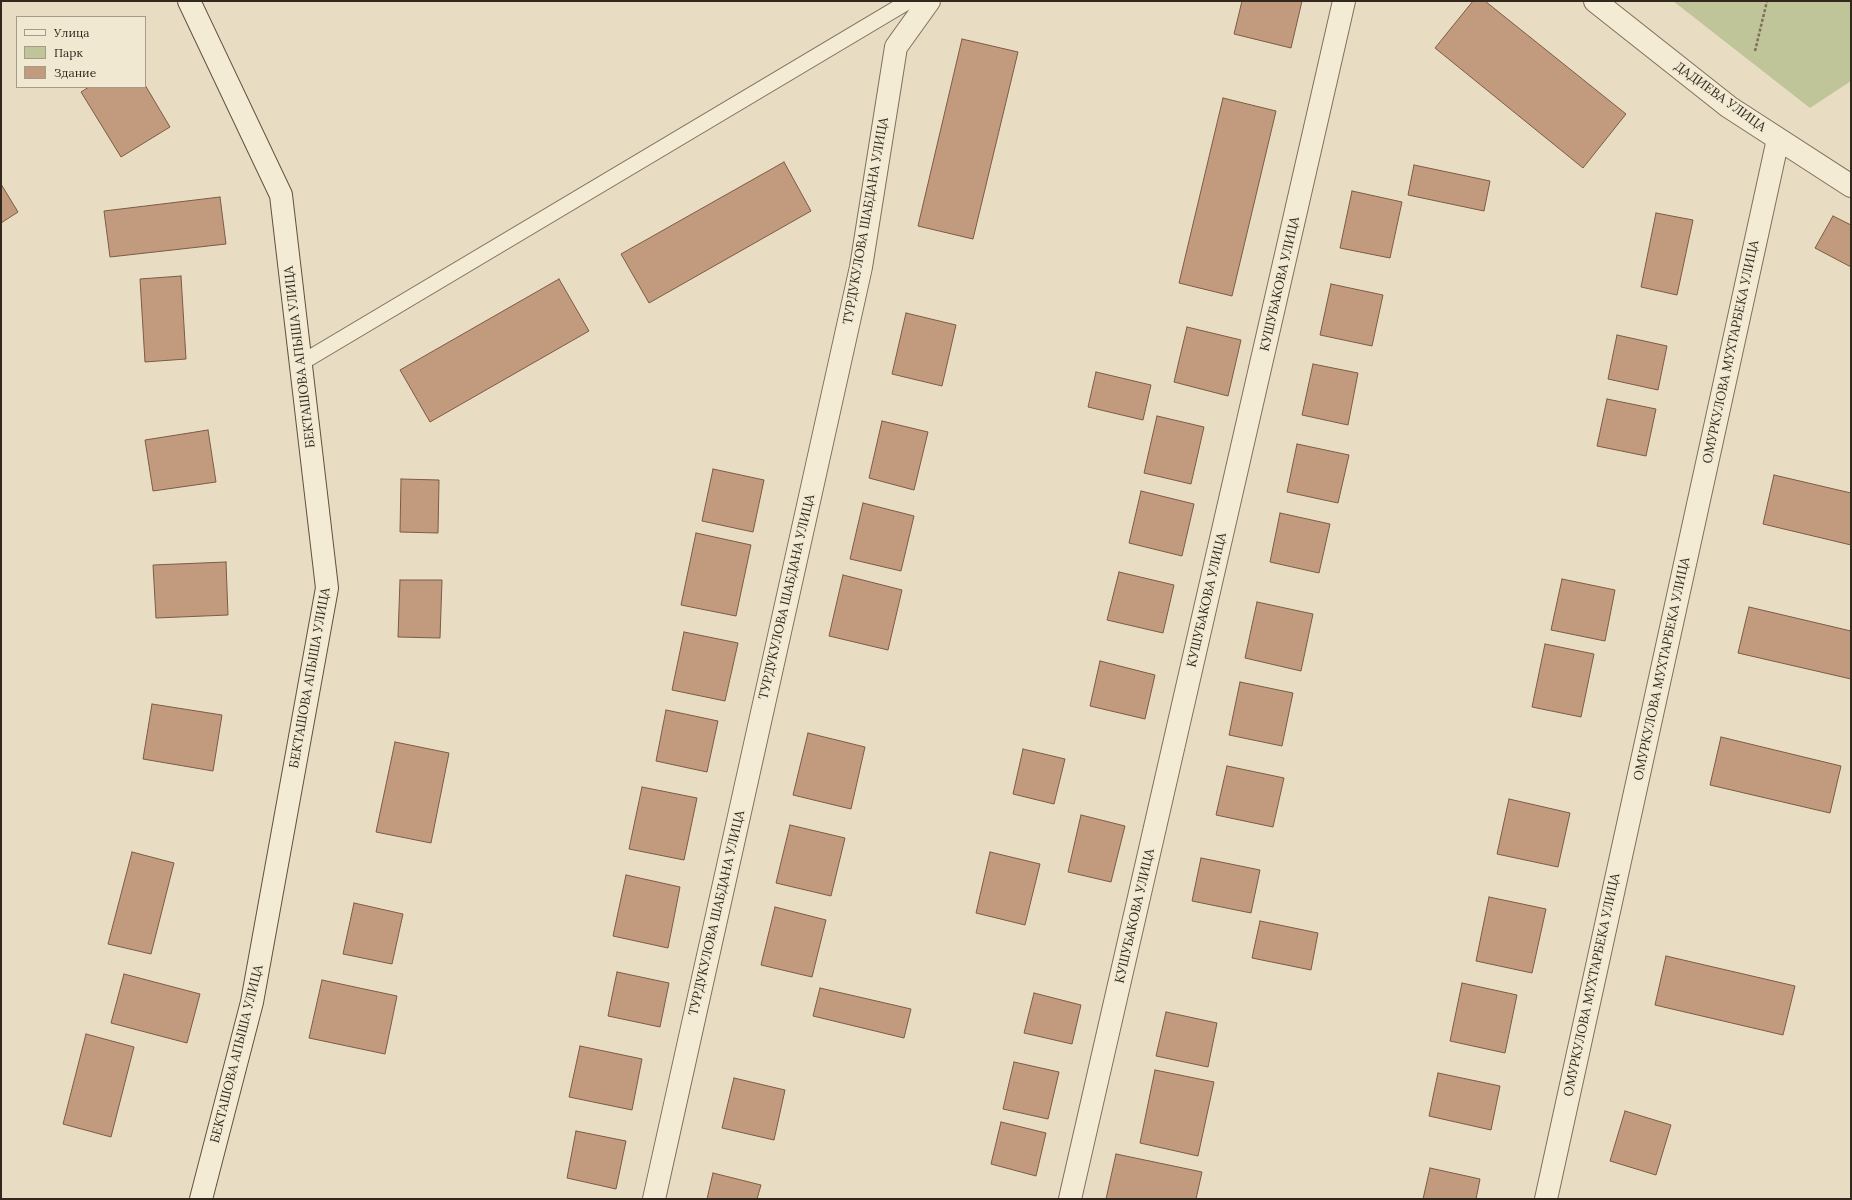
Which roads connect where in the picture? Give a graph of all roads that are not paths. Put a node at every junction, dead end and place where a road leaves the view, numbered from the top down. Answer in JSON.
{"nodes":[{"id":1,"x":189,"y":1,"type":"edge"},
{"id":2,"x":909,"y":1,"type":"edge"},
{"id":3,"x":929,"y":1,"type":"edge"},
{"id":4,"x":1344,"y":1,"type":"edge"},
{"id":5,"x":1595,"y":1,"type":"edge"},
{"id":6,"x":1778,"y":139,"type":"junction"},
{"id":7,"x":1851,"y":186,"type":"edge"},
{"id":8,"x":301,"y":363,"type":"junction"},
{"id":9,"x":201,"y":1199,"type":"edge"},
{"id":10,"x":654,"y":1199,"type":"edge"},
{"id":11,"x":1070,"y":1199,"type":"edge"},
{"id":12,"x":1546,"y":1199,"type":"edge"}],
"edges":[{"from":1,"to":8,"type":"street","name":"БЕКТАШОВА АПЫША УЛИЦА"},
{"from":2,"to":8,"type":"lane"},
{"from":3,"to":10,"type":"street","name":"ТУРДУКУЛОВА ШАБДАНА УЛИЦА"},
{"from":4,"to":11,"type":"street","name":"КУШУБАКОВА УЛИЦА"},
{"from":5,"to":6,"type":"street","name":"ДАДИЕВА УЛИЦА"},
{"from":6,"to":7,"type":"street","name":"ДАДИЕВА УЛИЦА"},
{"from":6,"to":12,"type":"street","name":"ОМУРКУЛОВА МУХТАРБЕКА УЛИЦА"},
{"from":8,"to":9,"type":"street","name":"БЕКТАШОВА АПЫША УЛИЦА"}]}
